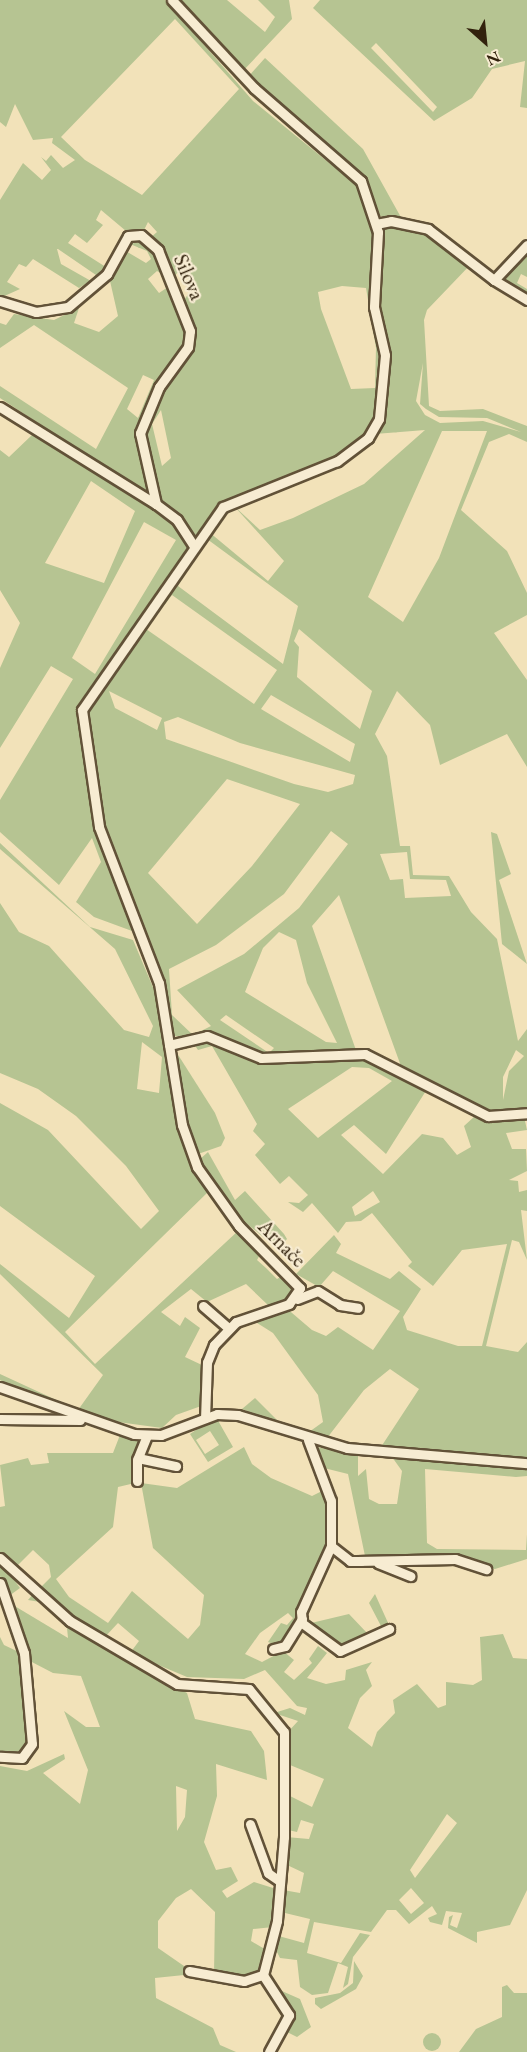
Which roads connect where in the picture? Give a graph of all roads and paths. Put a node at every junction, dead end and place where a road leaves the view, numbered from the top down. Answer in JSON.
{"nodes":[{"id":1,"x":172,"y":0,"type":"edge"},
{"id":2,"x":376,"y":224,"type":"junction"},
{"id":3,"x":527,"y":245,"type":"edge"},
{"id":4,"x":494,"y":280,"type":"junction"},
{"id":5,"x":527,"y":300,"type":"edge"},
{"id":6,"x":0,"y":301,"type":"edge"},
{"id":7,"x":0,"y":407,"type":"edge"},
{"id":8,"x":156,"y":504,"type":"junction"},
{"id":9,"x":194,"y":546,"type":"junction"},
{"id":10,"x":169,"y":1045,"type":"junction"},
{"id":11,"x":527,"y":1113,"type":"edge"},
{"id":12,"x":296,"y":1280,"type":"junction"},
{"id":13,"x":318,"y":1291,"type":"junction"},
{"id":14,"x":297,"y":1299,"type":"junction"},
{"id":15,"x":203,"y":1306,"type":"dead end"},
{"id":16,"x":358,"y":1308,"type":"dead end"},
{"id":17,"x":228,"y":1328,"type":"junction"},
{"id":18,"x":0,"y":1387,"type":"edge"},
{"id":19,"x":0,"y":1419,"type":"edge"},
{"id":20,"x":205,"y":1419,"type":"junction"},
{"id":21,"x":86,"y":1420,"type":"junction"},
{"id":22,"x":147,"y":1435,"type":"junction"},
{"id":23,"x":308,"y":1440,"type":"junction"},
{"id":24,"x":138,"y":1458,"type":"junction"},
{"id":25,"x":527,"y":1462,"type":"edge"},
{"id":26,"x":176,"y":1466,"type":"dead end"},
{"id":27,"x":137,"y":1480,"type":"dead end"},
{"id":28,"x":331,"y":1545,"type":"junction"},
{"id":29,"x":0,"y":1558,"type":"edge"},
{"id":30,"x":357,"y":1561,"type":"junction"},
{"id":31,"x":486,"y":1569,"type":"dead end"},
{"id":32,"x":411,"y":1576,"type":"dead end"},
{"id":33,"x":0,"y":1583,"type":"edge"},
{"id":34,"x":302,"y":1618,"type":"junction"},
{"id":35,"x":389,"y":1629,"type":"dead end"},
{"id":36,"x":273,"y":1649,"type":"dead end"},
{"id":37,"x":0,"y":1757,"type":"edge"},
{"id":38,"x":250,"y":1824,"type":"dead end"},
{"id":39,"x":278,"y":1880,"type":"junction"},
{"id":40,"x":189,"y":1971,"type":"dead end"},
{"id":41,"x":263,"y":1975,"type":"junction"},
{"id":42,"x":269,"y":2052,"type":"edge"}],
"edges":[{"from":1,"to":2,"type":"street"},
{"from":2,"to":4,"type":"street"},
{"from":2,"to":9,"type":"street","name":"Arnače"},
{"from":3,"to":4,"type":"street"},
{"from":4,"to":5,"type":"street"},
{"from":6,"to":8,"type":"street","name":"Silova"},
{"from":7,"to":8,"type":"street"},
{"from":8,"to":9,"type":"street"},
{"from":9,"to":10,"type":"street","name":"Arnače"},
{"from":10,"to":11,"type":"street"},
{"from":10,"to":12,"type":"street","name":"Arnače"},
{"from":12,"to":13,"type":"street"},
{"from":12,"to":14,"type":"street","name":"Arnače"},
{"from":13,"to":14,"type":"street"},
{"from":13,"to":16,"type":"street"},
{"from":14,"to":17,"type":"street","name":"Arnače"},
{"from":15,"to":17,"type":"street"},
{"from":17,"to":20,"type":"street"},
{"from":18,"to":21,"type":"street"},
{"from":19,"to":21,"type":"street"},
{"from":20,"to":22,"type":"street"},
{"from":20,"to":23,"type":"street"},
{"from":21,"to":22,"type":"street"},
{"from":22,"to":24,"type":"street"},
{"from":23,"to":25,"type":"street"},
{"from":23,"to":28,"type":"street"},
{"from":24,"to":26,"type":"street"},
{"from":24,"to":27,"type":"street"},
{"from":28,"to":30,"type":"street"},
{"from":28,"to":34,"type":"street"},
{"from":29,"to":39,"type":"street"},
{"from":30,"to":31,"type":"street"},
{"from":30,"to":32,"type":"street"},
{"from":33,"to":37,"type":"street"},
{"from":34,"to":35,"type":"street"},
{"from":34,"to":36,"type":"street"},
{"from":38,"to":39,"type":"street"},
{"from":39,"to":41,"type":"street"},
{"from":40,"to":41,"type":"street"},
{"from":41,"to":42,"type":"street"}]}
